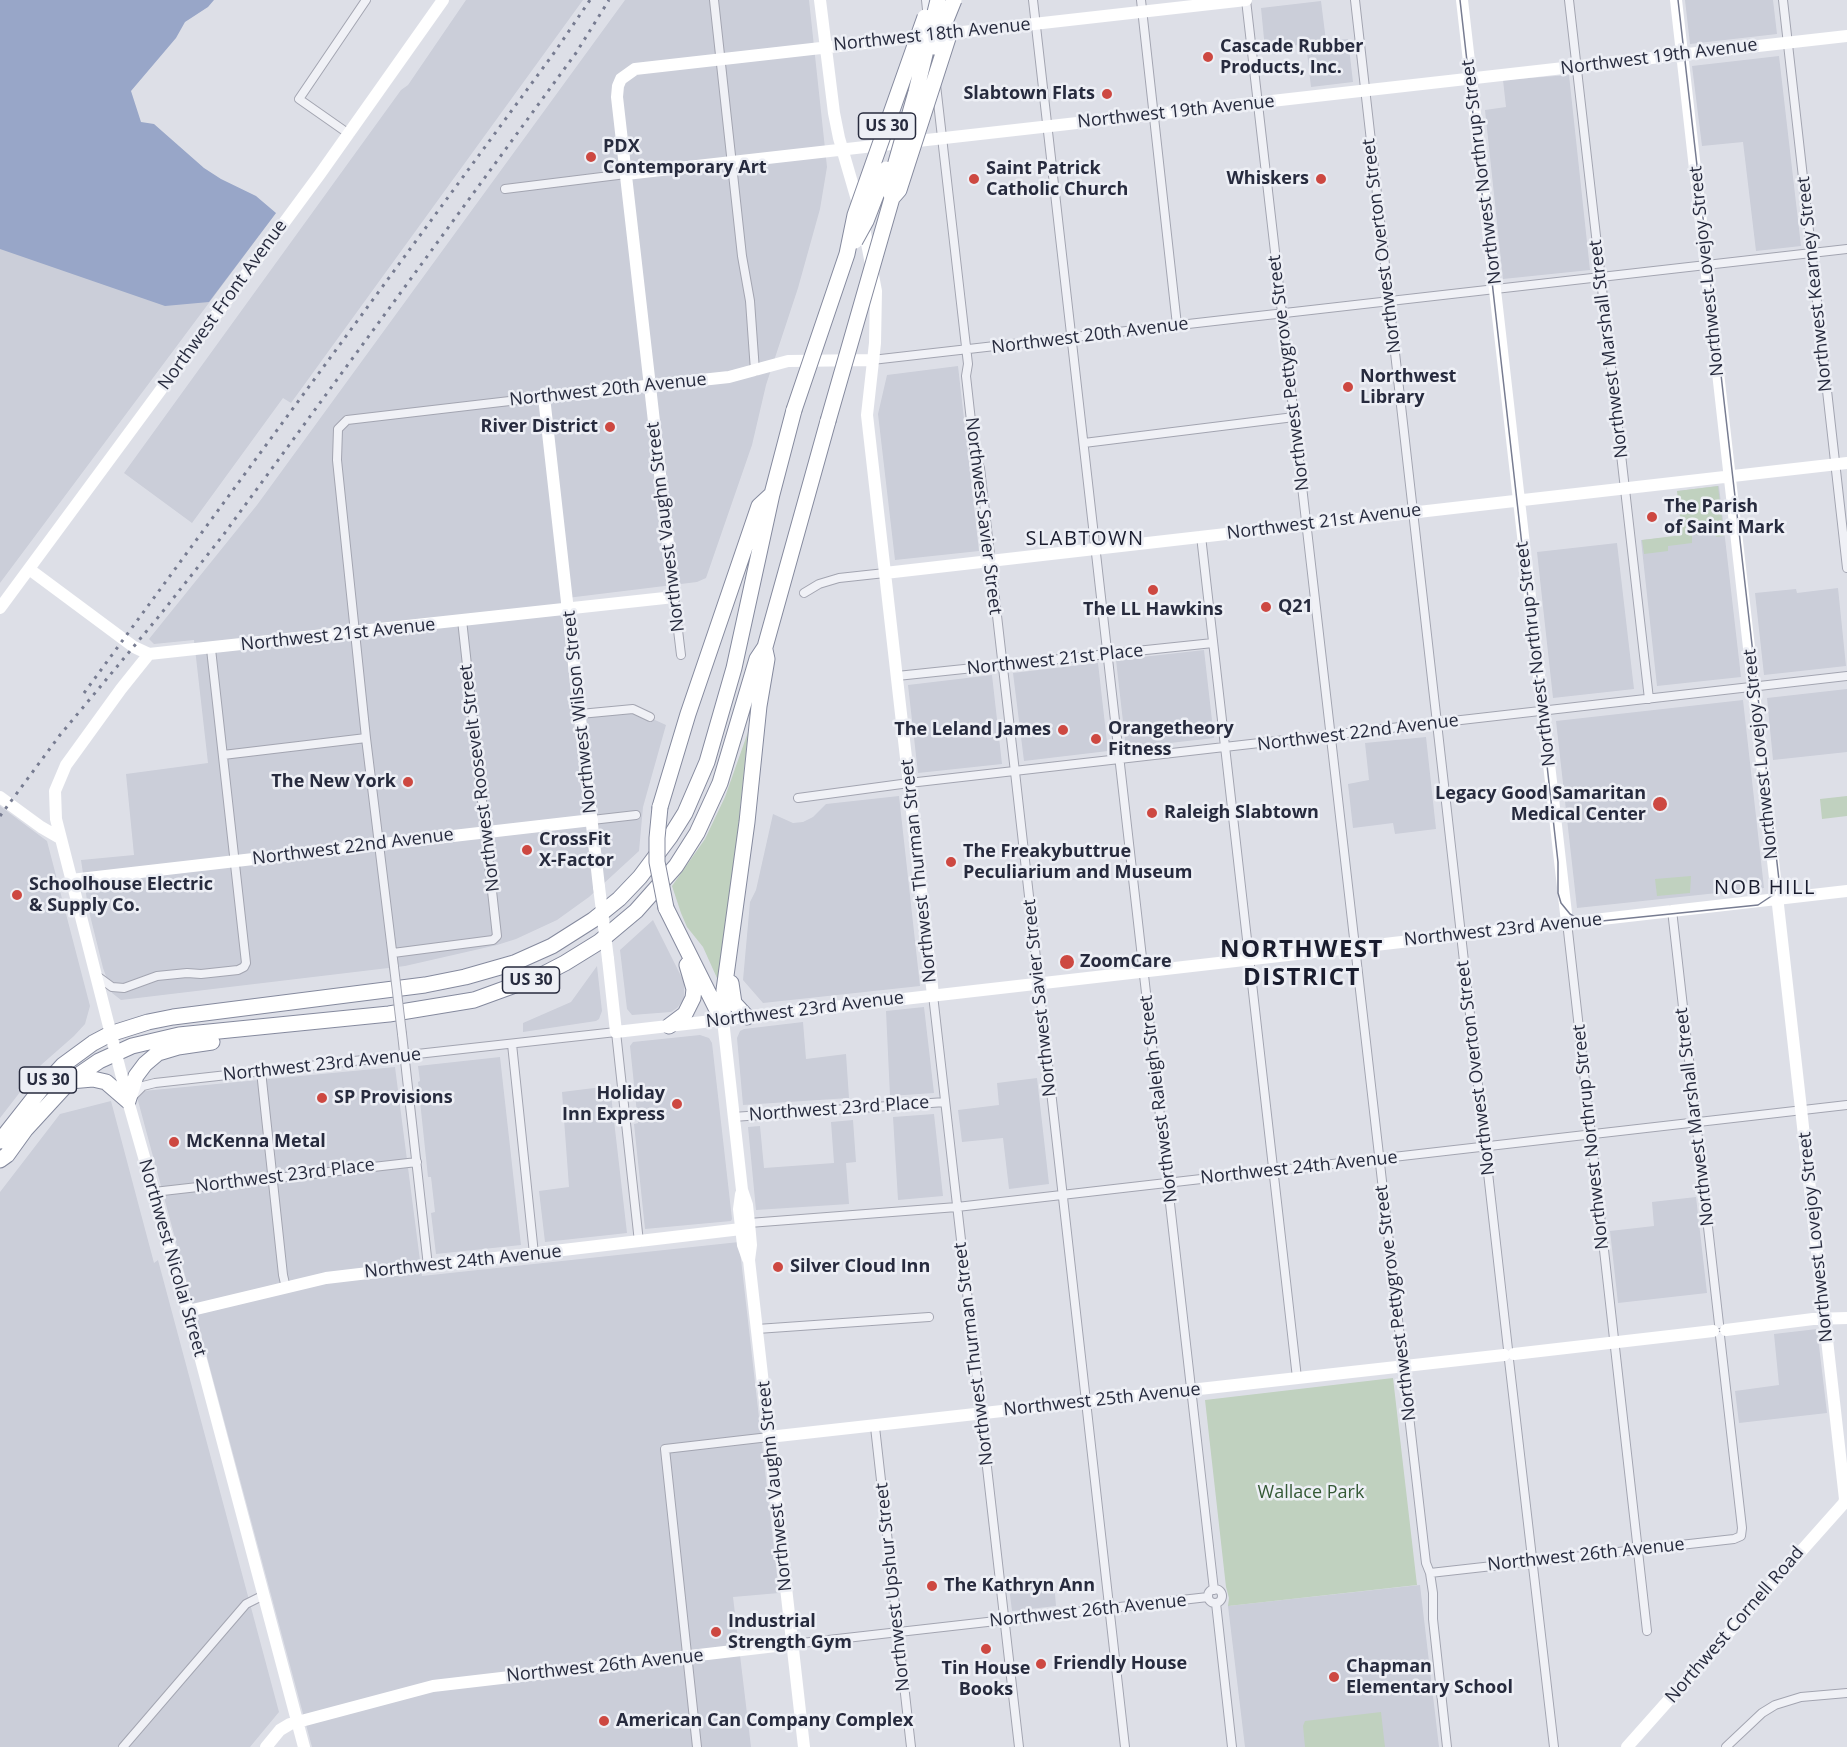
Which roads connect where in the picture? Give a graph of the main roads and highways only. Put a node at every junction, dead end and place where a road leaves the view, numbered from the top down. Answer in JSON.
{"nodes":[{"id":1,"x":932,"y":0,"type":"edge"},
{"id":2,"x":938,"y":0,"type":"edge"},
{"id":3,"x":954,"y":0,"type":"edge"},
{"id":4,"x":962,"y":0,"type":"edge"},
{"id":5,"x":892,"y":198,"type":"junction"},
{"id":6,"x":848,"y":254,"type":"junction"},
{"id":7,"x":771,"y":494,"type":"junction"},
{"id":8,"x":765,"y":647,"type":"junction"},
{"id":9,"x":737,"y":890,"type":"junction"},
{"id":10,"x":677,"y":930,"type":"junction"},
{"id":11,"x":747,"y":1017,"type":"road end"},
{"id":12,"x":669,"y":1026,"type":"road end"},
{"id":13,"x":258,"y":1029,"type":"junction"},
{"id":14,"x":70,"y":1081,"type":"junction"},
{"id":15,"x":0,"y":1141,"type":"edge"},
{"id":16,"x":0,"y":1160,"type":"edge"}],
"edges":[{"from":1,"to":6,"type":"highway","number":"US 30","bridge":true},
{"from":2,"to":5,"type":"highway","number":"US 30","bridge":true},
{"from":3,"to":6,"type":"highway","bridge":true},
{"from":4,"to":5,"type":"highway","bridge":true},
{"from":5,"to":8,"type":"highway","number":"US 30","bridge":true},
{"from":6,"to":7,"type":"highway","number":"US 30","bridge":true},
{"from":7,"to":10,"type":"highway","bridge":true},
{"from":7,"to":15,"type":"highway","number":"US 30"},
{"from":8,"to":9,"type":"highway"},
{"from":8,"to":13,"type":"highway","number":"US 30"},
{"from":9,"to":10,"type":"highway"},
{"from":9,"to":11,"type":"highway"},
{"from":10,"to":12,"type":"highway"},
{"from":13,"to":14,"type":"highway","number":"US 30"},
{"from":13,"to":14,"type":"highway"},
{"from":14,"to":16,"type":"highway","number":"US 30"}]}
